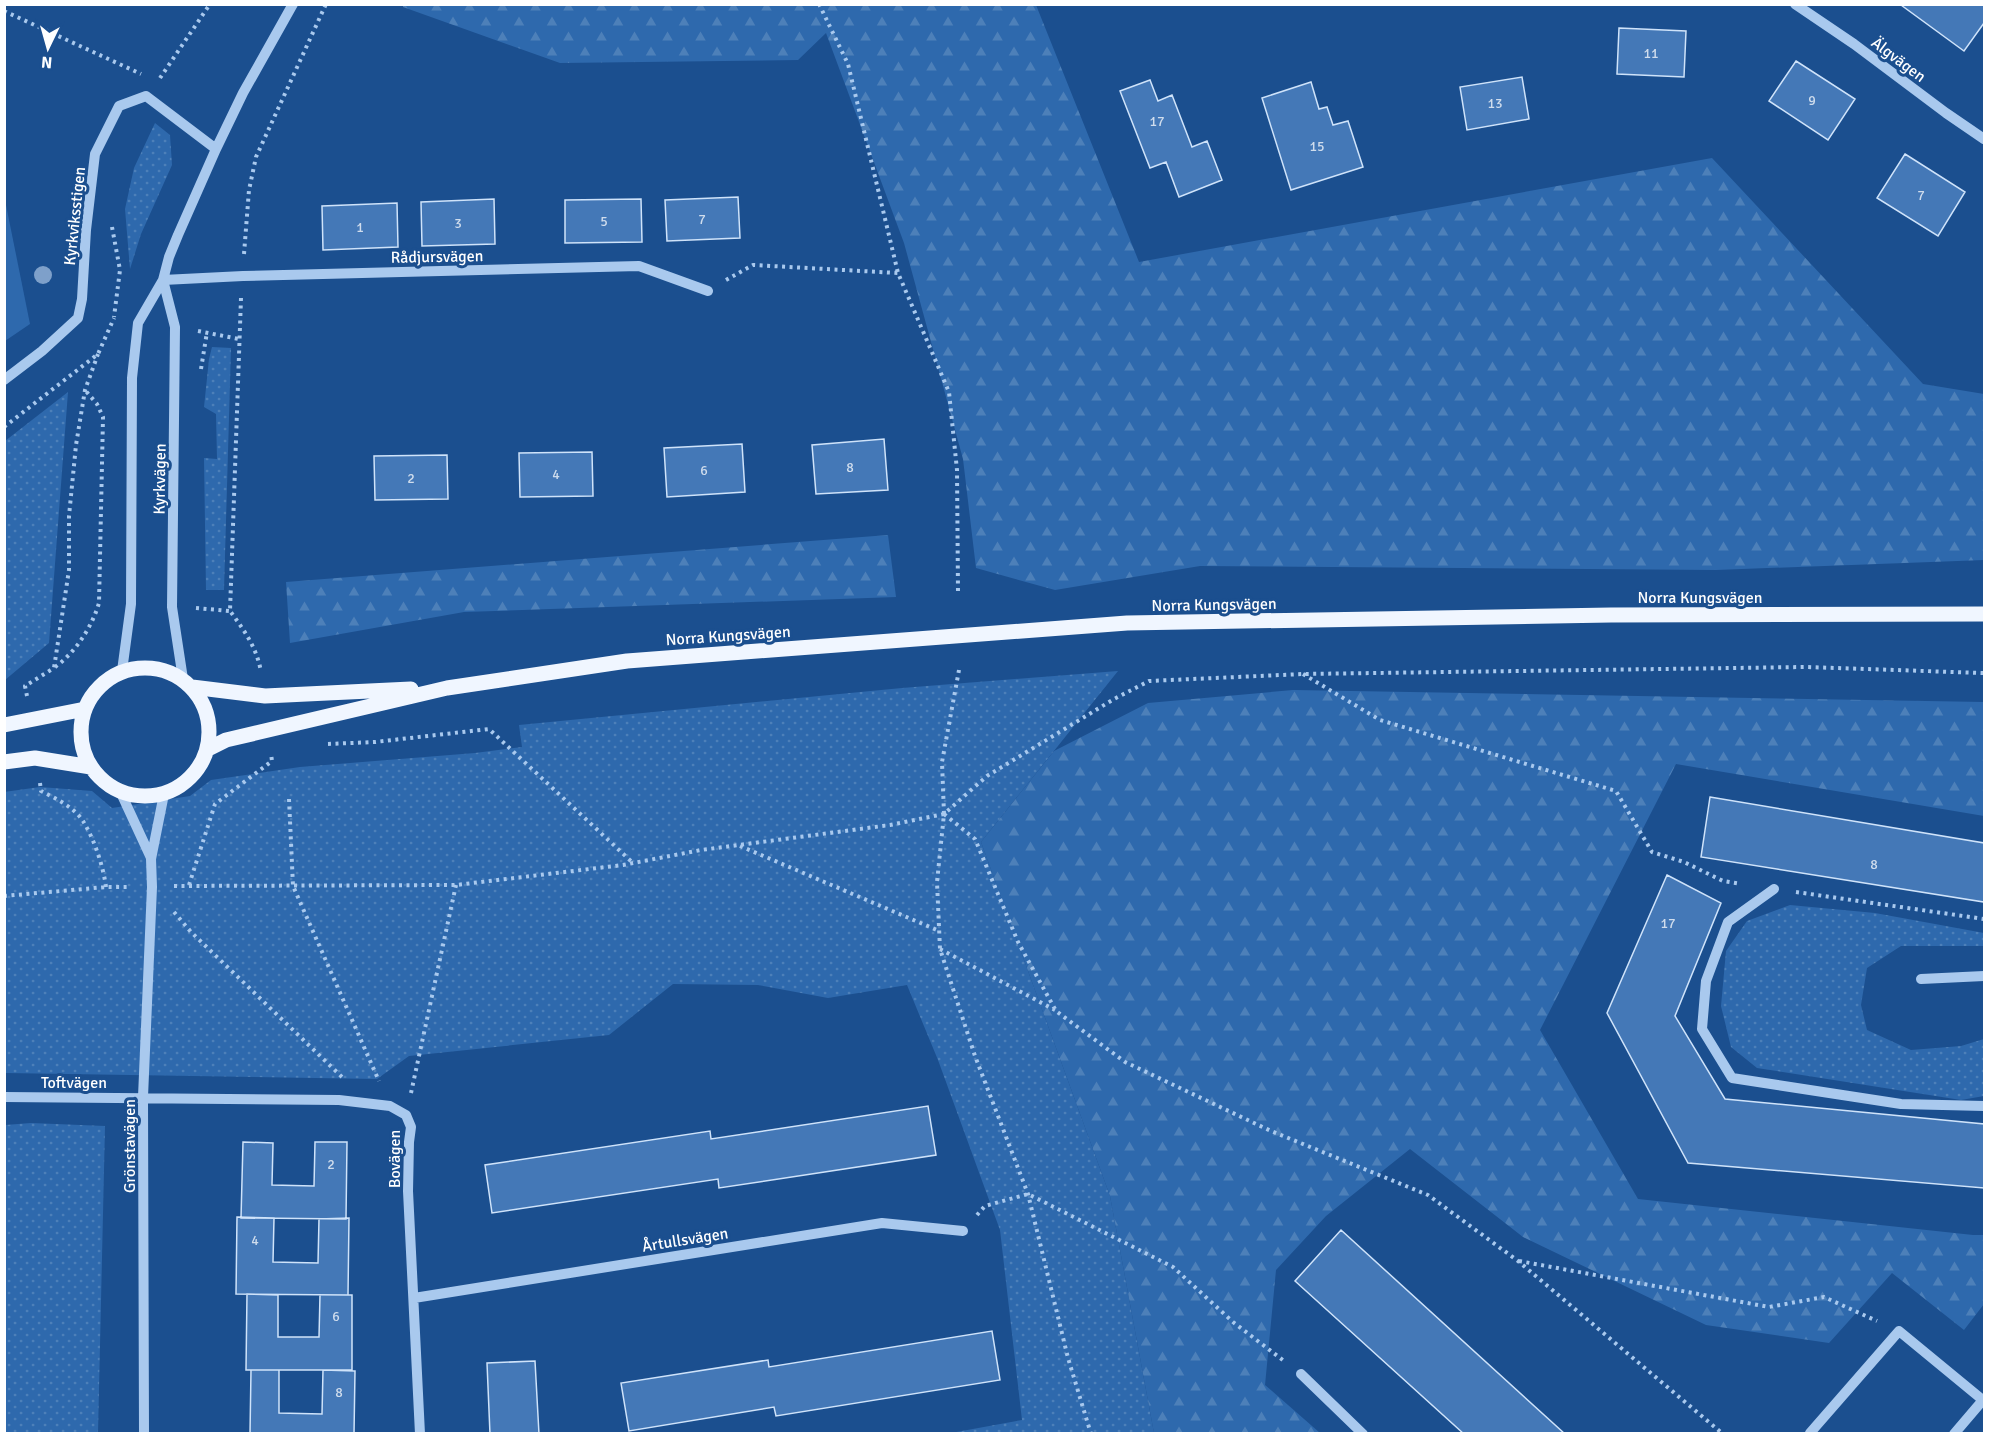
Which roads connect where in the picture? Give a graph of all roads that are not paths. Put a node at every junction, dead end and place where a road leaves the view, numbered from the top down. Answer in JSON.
{"nodes":[{"id":1,"x":292,"y":4,"type":"edge"},
{"id":2,"x":1795,"y":4,"type":"edge"},
{"id":3,"x":1984,"y":139,"type":"edge"},
{"id":4,"x":216,"y":149,"type":"junction"},
{"id":5,"x":163,"y":280,"type":"junction"},
{"id":6,"x":708,"y":291,"type":"road end"},
{"id":7,"x":4,"y":380,"type":"edge"},
{"id":8,"x":1984,"y":614,"type":"edge"},
{"id":9,"x":122,"y":671,"type":"junction"},
{"id":10,"x":187,"y":683,"type":"junction"},
{"id":11,"x":447,"y":688,"type":"junction"},
{"id":12,"x":85,"y":709,"type":"junction"},
{"id":13,"x":4,"y":725,"type":"edge"},
{"id":14,"x":208,"y":749,"type":"junction"},
{"id":15,"x":4,"y":762,"type":"edge"},
{"id":16,"x":91,"y":767,"type":"junction"},
{"id":17,"x":120,"y":791,"type":"junction"},
{"id":18,"x":164,"y":794,"type":"junction"},
{"id":19,"x":151,"y":859,"type":"junction"},
{"id":20,"x":1774,"y":889,"type":"road end"},
{"id":21,"x":1984,"y":976,"type":"edge"},
{"id":22,"x":1921,"y":979,"type":"dead end"},
{"id":23,"x":4,"y":1097,"type":"edge"},
{"id":24,"x":143,"y":1098,"type":"junction"},
{"id":25,"x":1984,"y":1106,"type":"edge"},
{"id":26,"x":963,"y":1231,"type":"road end"},
{"id":27,"x":414,"y":1298,"type":"junction"},
{"id":28,"x":1301,"y":1374,"type":"road end"},
{"id":29,"x":1984,"y":1401,"type":"edge"},
{"id":30,"x":1810,"y":1433,"type":"edge"},
{"id":31,"x":144,"y":1434,"type":"edge"},
{"id":32,"x":420,"y":1434,"type":"edge"},
{"id":33,"x":1363,"y":1434,"type":"edge"},
{"id":34,"x":1954,"y":1434,"type":"edge"}],
"edges":[{"from":1,"to":4,"type":"street","name":"Kyrkvägen"},
{"from":2,"to":3,"type":"street","name":"Älgvägen"},
{"from":4,"to":5,"type":"street","name":"Kyrkvägen"},
{"from":4,"to":7,"type":"street","name":"Kyrkviksstigen"},
{"from":5,"to":6,"type":"street","name":"Rådjursvägen"},
{"from":5,"to":9,"type":"street","name":"Kyrkvägen"},
{"from":5,"to":10,"type":"street","name":"Kyrkvägen"},
{"from":8,"to":11,"type":"main road","name":"Norra Kungsvägen"},
{"from":9,"to":10,"type":"main road"},
{"from":9,"to":12,"type":"main road"},
{"from":10,"to":11,"type":"main road","name":"Norra Kungsvägen"},
{"from":10,"to":14,"type":"main road"},
{"from":11,"to":14,"type":"main road","name":"Norra Kungsvägen"},
{"from":12,"to":13,"type":"main road"},
{"from":12,"to":16,"type":"main road"},
{"from":14,"to":18,"type":"main road"},
{"from":15,"to":16,"type":"main road"},
{"from":16,"to":17,"type":"main road"},
{"from":17,"to":18,"type":"main road"},
{"from":17,"to":19,"type":"street","name":"Grönstavägen"},
{"from":18,"to":19,"type":"street","name":"Grönstavägen"},
{"from":19,"to":24,"type":"street","name":"Grönstavägen"},
{"from":20,"to":25,"type":"street"},
{"from":21,"to":22,"type":"street"},
{"from":23,"to":24,"type":"street","name":"Toftvägen"},
{"from":24,"to":27,"type":"street","name":"Bovägen"},
{"from":24,"to":31,"type":"street","name":"Grönstavägen"},
{"from":26,"to":27,"type":"street","name":"Årtullsvägen"},
{"from":27,"to":32,"type":"street","name":"Bovägen"},
{"from":28,"to":33,"type":"street"},
{"from":29,"to":30,"type":"street"},
{"from":29,"to":34,"type":"street"}]}
